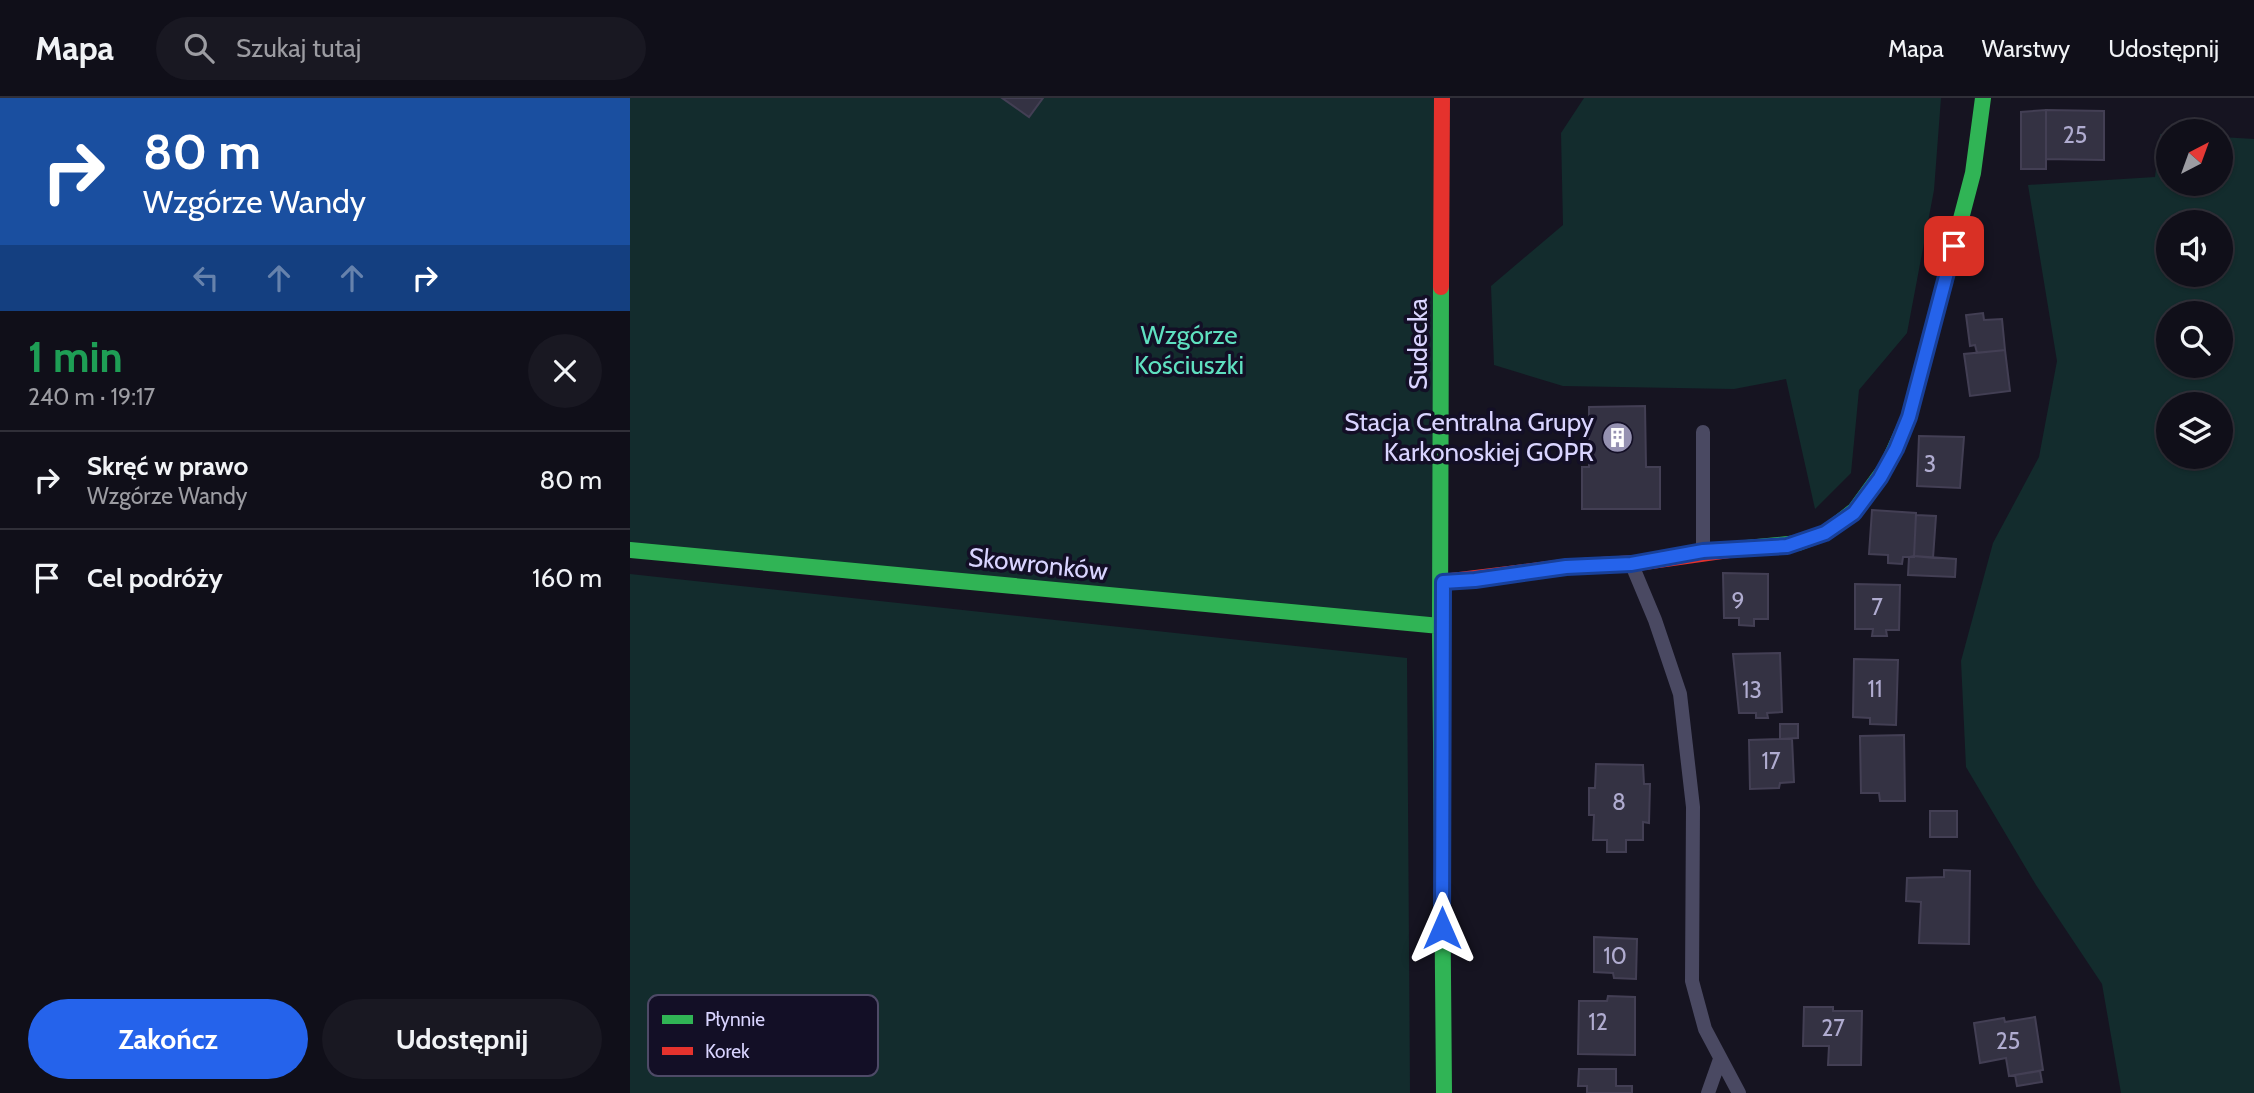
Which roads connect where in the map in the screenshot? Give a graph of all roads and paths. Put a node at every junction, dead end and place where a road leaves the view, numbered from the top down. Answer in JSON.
{"nodes":[{"id":1,"x":1443,"y":98,"type":"edge"},
{"id":2,"x":1983,"y":98,"type":"edge"},
{"id":3,"x":1703,"y":432,"type":"dead end"},
{"id":4,"x":630,"y":550,"type":"edge"},
{"id":5,"x":1703,"y":551,"type":"junction"},
{"id":6,"x":1631,"y":564,"type":"junction"},
{"id":7,"x":1443,"y":582,"type":"junction"},
{"id":8,"x":1440,"y":626,"type":"junction"},
{"id":9,"x":1720,"y":1059,"type":"junction"},
{"id":10,"x":1444,"y":1093,"type":"edge"},
{"id":11,"x":1708,"y":1093,"type":"edge"},
{"id":12,"x":1739,"y":1093,"type":"edge"}],
"edges":[{"from":1,"to":7,"type":"street","name":"Sudecka"},
{"from":2,"to":5,"type":"street"},
{"from":3,"to":5,"type":"lane"},
{"from":4,"to":8,"type":"street","name":"Skowronków"},
{"from":5,"to":6,"type":"street"},
{"from":6,"to":7,"type":"street"},
{"from":6,"to":9,"type":"lane"},
{"from":7,"to":8,"type":"street","name":"Sudecka"},
{"from":8,"to":10,"type":"street","name":"Sudecka"},
{"from":9,"to":11,"type":"lane"},
{"from":9,"to":12,"type":"lane"}]}
